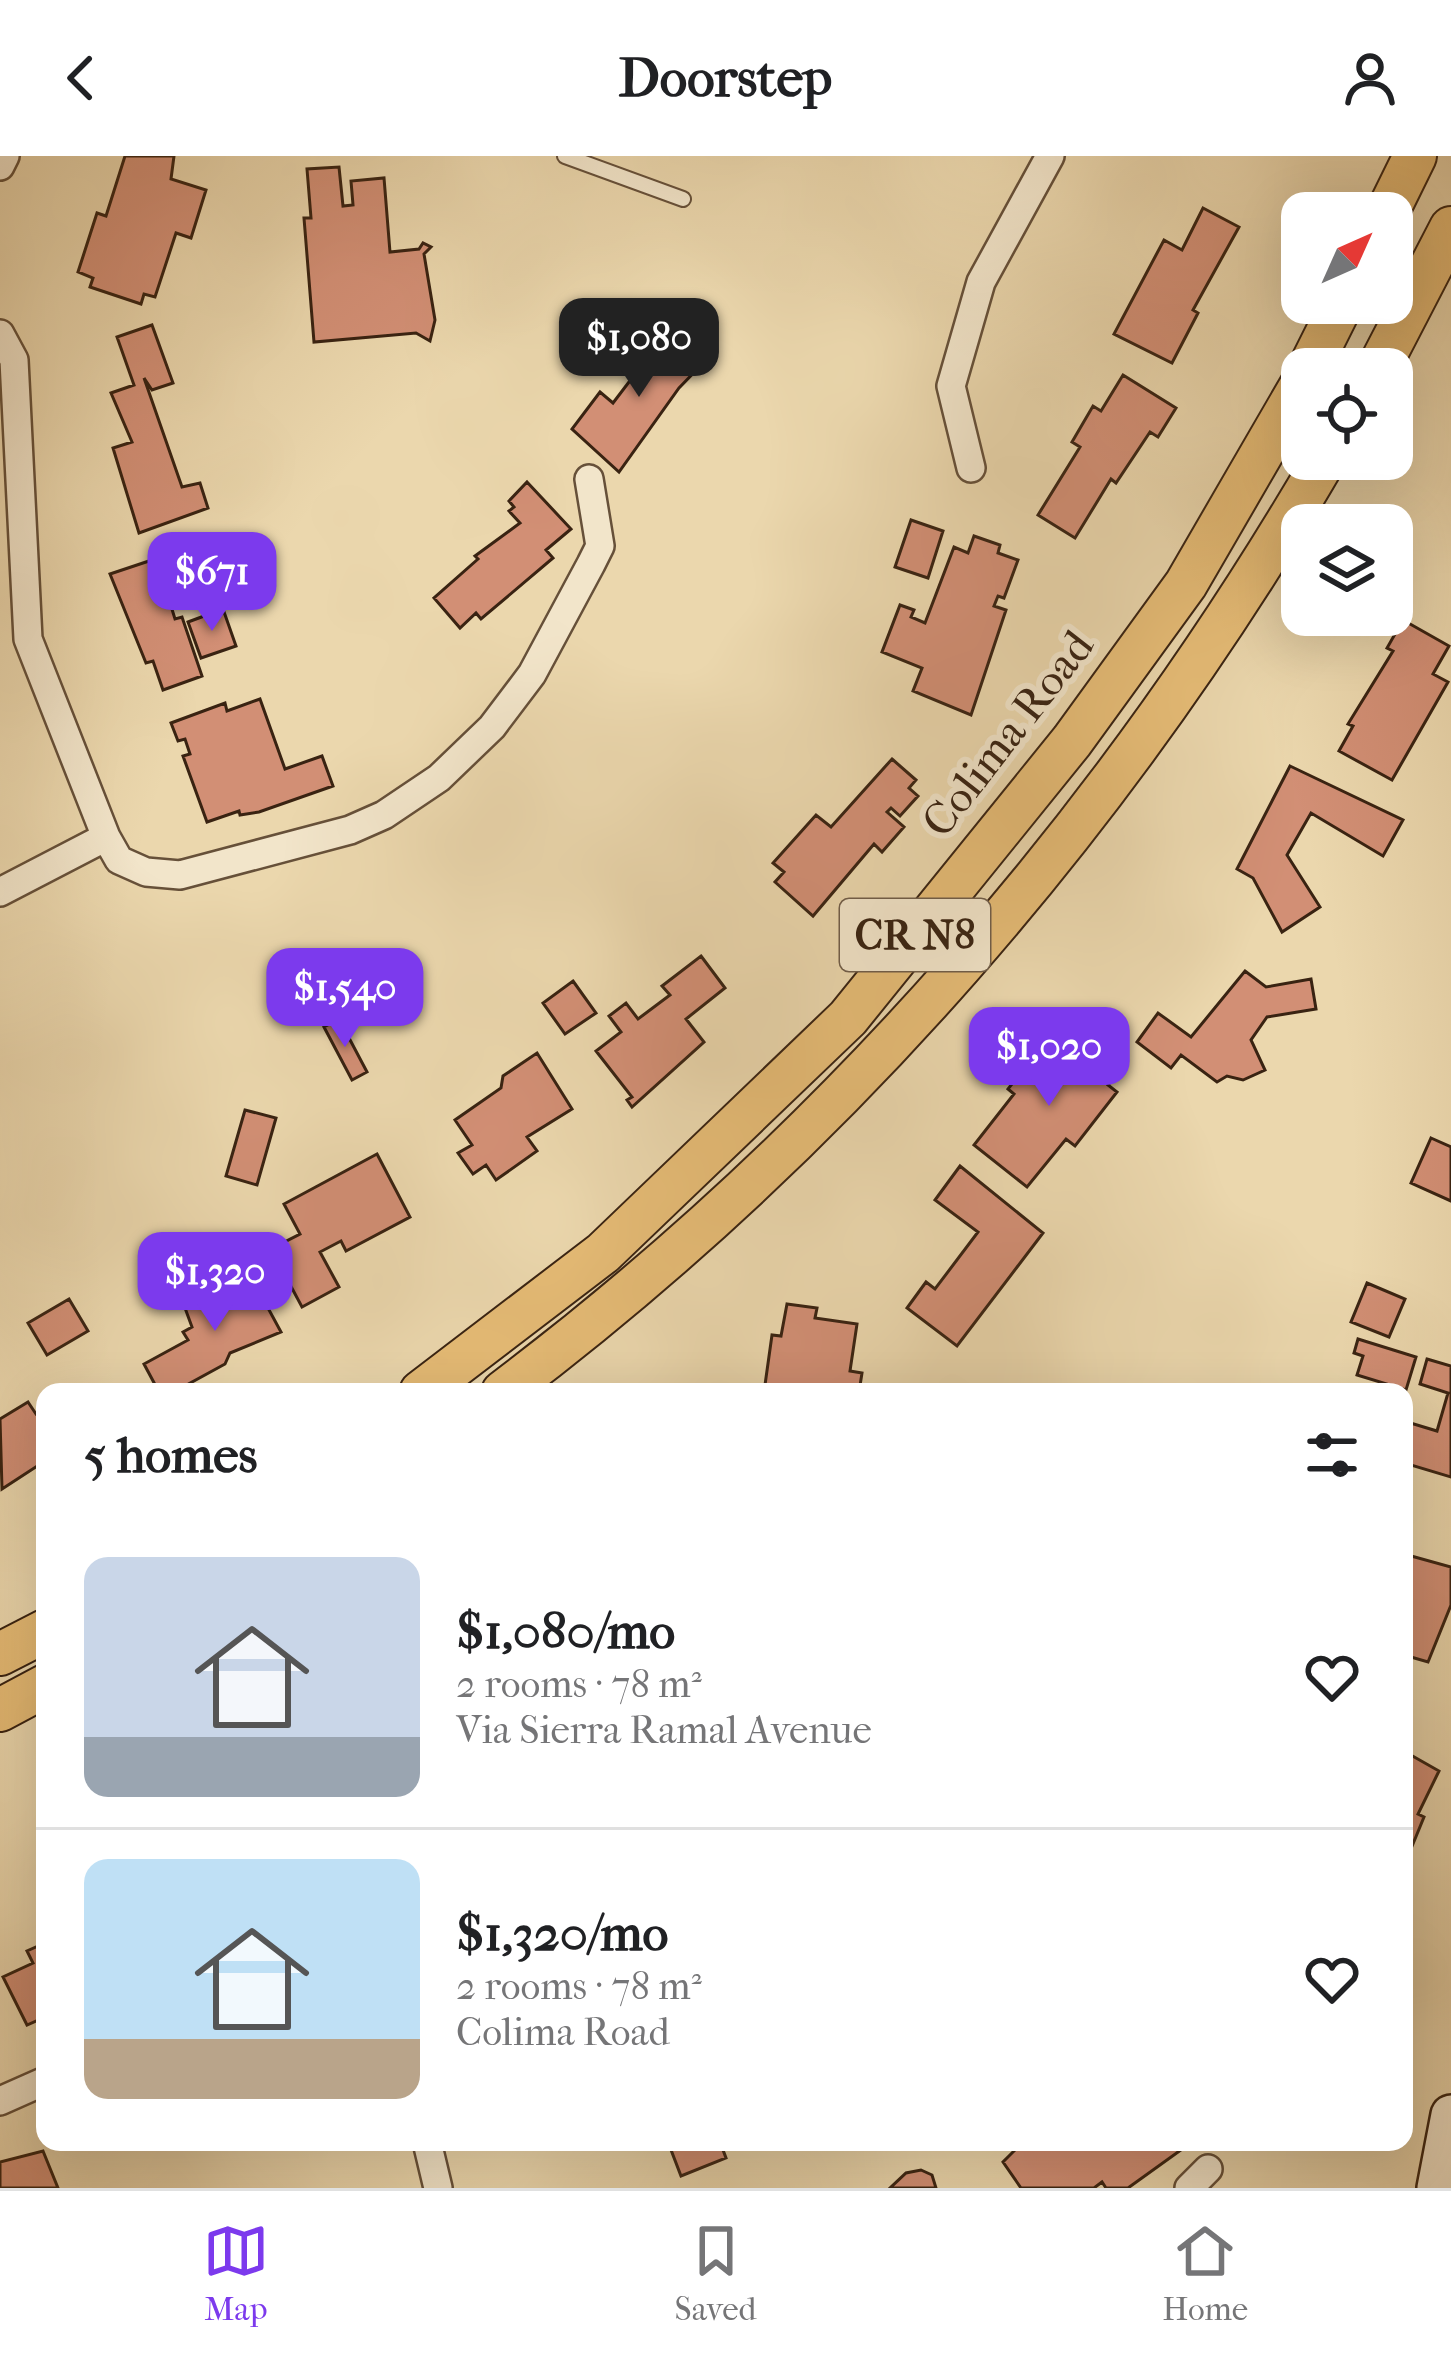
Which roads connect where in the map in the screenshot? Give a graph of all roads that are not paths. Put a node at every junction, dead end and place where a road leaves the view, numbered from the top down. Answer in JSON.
{"nodes":[{"id":1,"x":5,"y":156,"type":"edge"},
{"id":2,"x":565,"y":156,"type":"edge"},
{"id":3,"x":1050,"y":156,"type":"edge"},
{"id":4,"x":1415,"y":156,"type":"edge"},
{"id":5,"x":0,"y":166,"type":"edge"},
{"id":6,"x":1397,"y":192,"type":"edge"},
{"id":7,"x":683,"y":199,"type":"dead end"},
{"id":8,"x":1451,"y":228,"type":"edge"},
{"id":9,"x":0,"y":334,"type":"edge"},
{"id":10,"x":1389,"y":348,"type":"edge"},
{"id":11,"x":1281,"y":420,"type":"edge"},
{"id":12,"x":971,"y":468,"type":"dead end"},
{"id":13,"x":589,"y":478,"type":"dead end"},
{"id":14,"x":1313,"y":480,"type":"edge"},
{"id":15,"x":106,"y":837,"type":"junction"},
{"id":16,"x":0,"y":892,"type":"edge"},
{"id":17,"x":434,"y":1383,"type":"edge"},
{"id":18,"x":514,"y":1383,"type":"edge"},
{"id":19,"x":36,"y":1636,"type":"edge"},
{"id":20,"x":0,"y":1654,"type":"edge"},
{"id":21,"x":36,"y":1691,"type":"edge"},
{"id":22,"x":0,"y":1710,"type":"edge"},
{"id":23,"x":36,"y":2085,"type":"edge"},
{"id":24,"x":0,"y":2101,"type":"edge"},
{"id":25,"x":1451,"y":2115,"type":"edge"},
{"id":26,"x":429,"y":2151,"type":"edge"},
{"id":27,"x":438,"y":2188,"type":"edge"},
{"id":28,"x":1437,"y":2188,"type":"edge"}],
"edges":[{"from":1,"to":5,"type":"street"},
{"from":2,"to":7,"type":"lane"},
{"from":3,"to":12,"type":"street"},
{"from":4,"to":6,"type":"main road"},
{"from":8,"to":10,"type":"main road"},
{"from":9,"to":15,"type":"street"},
{"from":11,"to":17,"type":"main road","name":"Colima Road","number":"CR N8"},
{"from":13,"to":15,"type":"street"},
{"from":14,"to":18,"type":"main road","number":"CR N8"},
{"from":15,"to":16,"type":"street"},
{"from":19,"to":20,"type":"main road"},
{"from":21,"to":22,"type":"main road"},
{"from":23,"to":24,"type":"street"},
{"from":25,"to":28,"type":"street"},
{"from":26,"to":27,"type":"street"}]}
